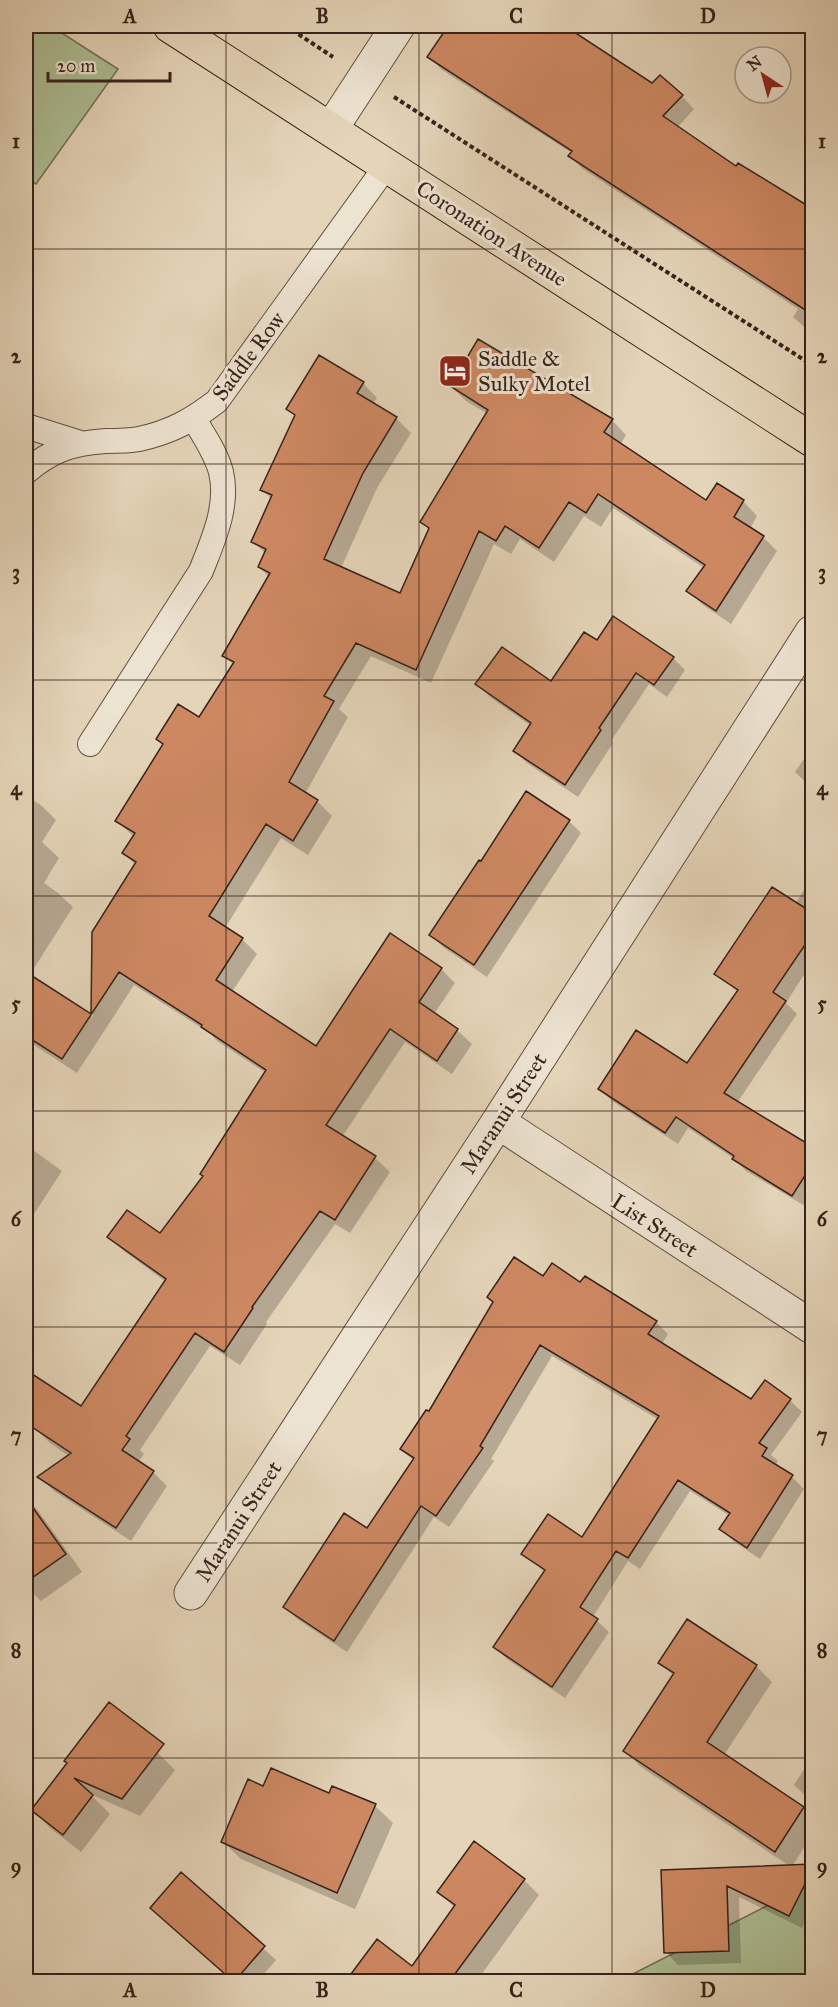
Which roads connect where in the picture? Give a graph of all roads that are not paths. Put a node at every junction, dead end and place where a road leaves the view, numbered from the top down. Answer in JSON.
{"nodes":[{"id":1,"x":170,"y":26,"type":"edge"},
{"id":2,"x":398,"y":26,"type":"edge"},
{"id":3,"x":331,"y":129,"type":"junction"},
{"id":4,"x":387,"y":165,"type":"junction"},
{"id":5,"x":194,"y":419,"type":"junction"},
{"id":6,"x":26,"y":426,"type":"edge"},
{"id":7,"x":813,"y":440,"type":"edge"},
{"id":8,"x":80,"y":444,"type":"junction"},
{"id":9,"x":26,"y":472,"type":"edge"},
{"id":10,"x":813,"y":632,"type":"edge"},
{"id":11,"x":90,"y":744,"type":"dead end"},
{"id":12,"x":498,"y":1122,"type":"junction"},
{"id":13,"x":813,"y":1327,"type":"edge"},
{"id":14,"x":191,"y":1593,"type":"dead end"}],
"edges":[{"from":1,"to":3,"type":"highway","name":"Coronation Avenue"},
{"from":2,"to":3,"type":"street"},
{"from":3,"to":4,"type":"highway","name":"Coronation Avenue"},
{"from":4,"to":5,"type":"lane","name":"Saddle Row"},
{"from":4,"to":7,"type":"highway","name":"Coronation Avenue"},
{"from":5,"to":8,"type":"lane"},
{"from":5,"to":11,"type":"lane","name":"Saddle Row"},
{"from":6,"to":8,"type":"lane"},
{"from":8,"to":9,"type":"lane"},
{"from":10,"to":12,"type":"street","name":"Maranui Street"},
{"from":12,"to":13,"type":"street","name":"List Street"},
{"from":12,"to":14,"type":"street","name":"Maranui Street"}]}
